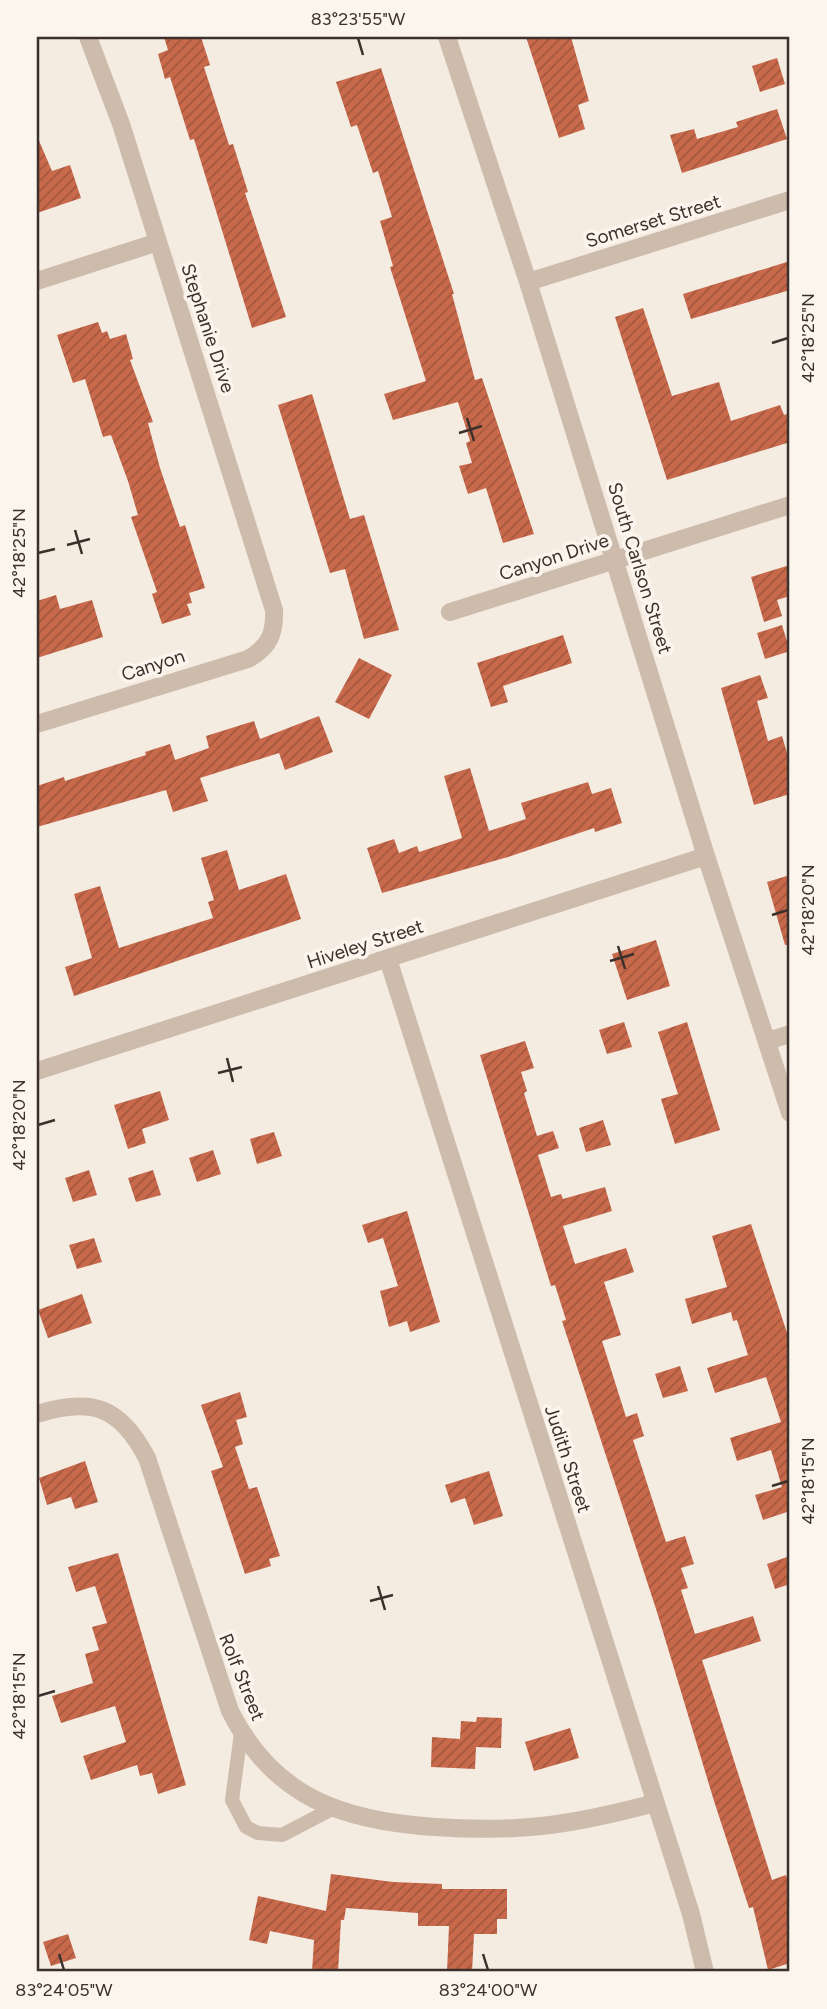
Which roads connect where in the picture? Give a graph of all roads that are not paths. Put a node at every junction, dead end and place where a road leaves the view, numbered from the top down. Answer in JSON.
{"nodes":[{"id":1,"x":88,"y":37,"type":"edge"},
{"id":2,"x":447,"y":37,"type":"edge"},
{"id":3,"x":790,"y":200,"type":"edge"},
{"id":4,"x":158,"y":242,"type":"junction"},
{"id":5,"x":37,"y":281,"type":"edge"},
{"id":6,"x":528,"y":282,"type":"junction"},
{"id":7,"x":790,"y":505,"type":"edge"},
{"id":8,"x":616,"y":560,"type":"junction"},
{"id":9,"x":450,"y":612,"type":"dead end"},
{"id":10,"x":272,"y":634,"type":"joint"},
{"id":11,"x":37,"y":724,"type":"edge"},
{"id":12,"x":706,"y":856,"type":"junction"},
{"id":13,"x":388,"y":959,"type":"junction"},
{"id":14,"x":790,"y":1034,"type":"edge"},
{"id":15,"x":767,"y":1041,"type":"junction"},
{"id":16,"x":37,"y":1071,"type":"edge"},
{"id":17,"x":790,"y":1113,"type":"edge"},
{"id":18,"x":37,"y":1414,"type":"edge"},
{"id":19,"x":241,"y":1733,"type":"junction"},
{"id":20,"x":655,"y":1803,"type":"junction"},
{"id":21,"x":331,"y":1809,"type":"junction"},
{"id":22,"x":705,"y":1972,"type":"edge"}],
"edges":[{"from":1,"to":4,"type":"street","name":"Stephanie Drive"},
{"from":2,"to":6,"type":"street","name":"South Carlson Street"},
{"from":3,"to":6,"type":"street","name":"Somerset Street"},
{"from":4,"to":5,"type":"street"},
{"from":4,"to":10,"type":"street","name":"Stephanie Drive"},
{"from":6,"to":8,"type":"street","name":"South Carlson Street"},
{"from":7,"to":8,"type":"street","name":"Canyon Drive"},
{"from":8,"to":9,"type":"street","name":"Canyon Drive"},
{"from":8,"to":12,"type":"street","name":"South Carlson Street"},
{"from":10,"to":11,"type":"street","name":"Canyon"},
{"from":12,"to":13,"type":"street","name":"Hiveley Street"},
{"from":12,"to":15,"type":"street","name":"South Carlson Street"},
{"from":13,"to":16,"type":"street","name":"Hiveley Street"},
{"from":13,"to":20,"type":"street","name":"Judith Street"},
{"from":14,"to":15,"type":"street"},
{"from":15,"to":17,"type":"street","name":"South Carlson Street"},
{"from":18,"to":19,"type":"street","name":"Rolf Street"},
{"from":19,"to":21,"type":"street","name":"Rolf Street"},
{"from":19,"to":21,"type":"lane"},
{"from":20,"to":21,"type":"street","name":"Rolf Street"},
{"from":20,"to":22,"type":"street","name":"Judith Street"}]}
